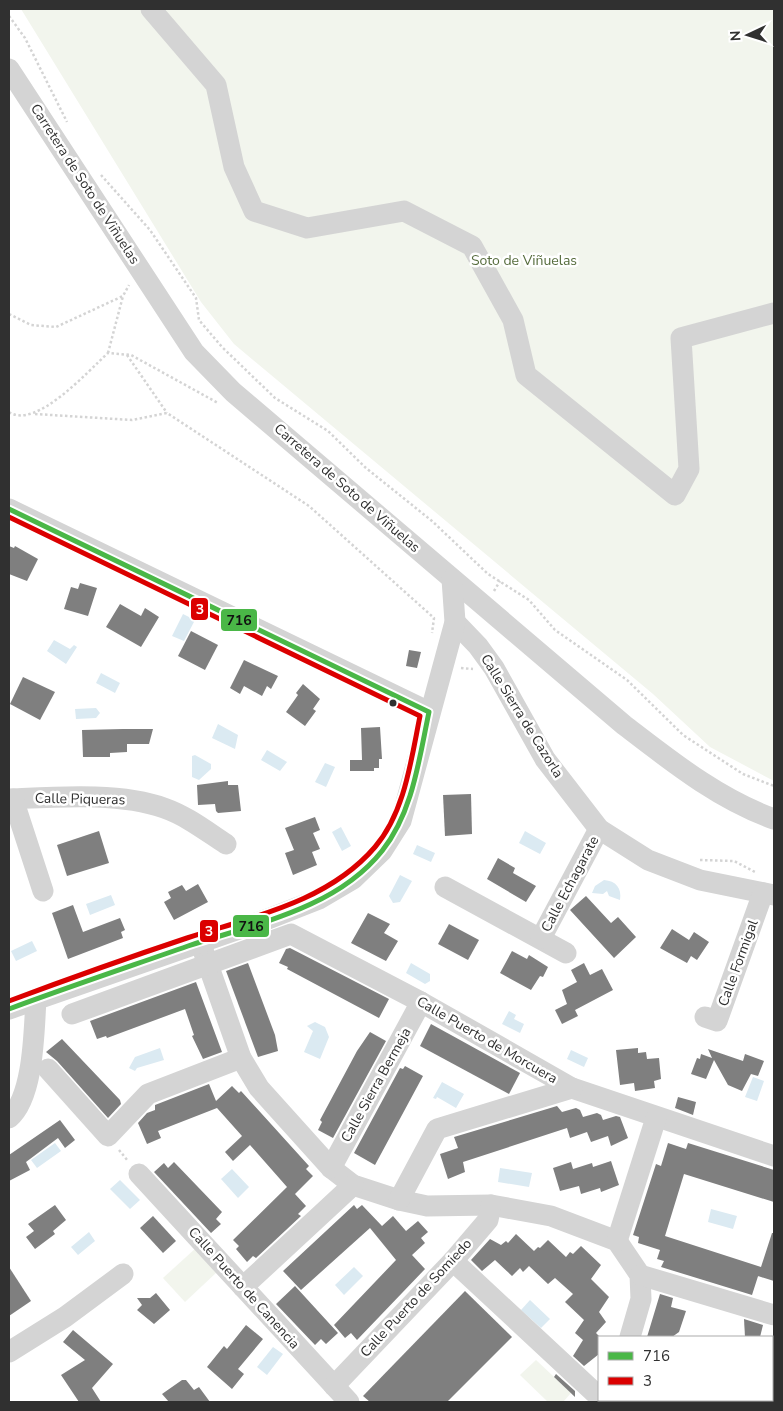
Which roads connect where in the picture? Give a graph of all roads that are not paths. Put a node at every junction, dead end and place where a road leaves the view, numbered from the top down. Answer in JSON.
{"nodes":[{"id":1,"x":151,"y":9,"type":"edge"},
{"id":2,"x":9,"y":69,"type":"edge"},
{"id":3,"x":774,"y":313,"type":"edge"},
{"id":4,"x":9,"y":509,"type":"edge"},
{"id":5,"x":452,"y":579,"type":"junction"},
{"id":6,"x":484,"y":607,"type":"junction"},
{"id":7,"x":455,"y":622,"type":"junction"},
{"id":8,"x":429,"y":712,"type":"junction"},
{"id":9,"x":11,"y":799,"type":"edge"},
{"id":10,"x":774,"y":819,"type":"edge"},
{"id":11,"x":599,"y":829,"type":"junction"},
{"id":12,"x":226,"y":844,"type":"dead end"},
{"id":13,"x":445,"y":887,"type":"dead end"},
{"id":14,"x":765,"y":887,"type":"edge"},
{"id":15,"x":44,"y":891,"type":"dead end"},
{"id":16,"x":541,"y":938,"type":"junction"},
{"id":17,"x":200,"y":942,"type":"junction"},
{"id":18,"x":566,"y":953,"type":"dead end"},
{"id":19,"x":208,"y":965,"type":"junction"},
{"id":20,"x":36,"y":998,"type":"junction"},
{"id":21,"x":421,"y":1002,"type":"junction"},
{"id":22,"x":9,"y":1009,"type":"edge"},
{"id":23,"x":72,"y":1014,"type":"dead end"},
{"id":24,"x":705,"y":1017,"type":"dead end"},
{"id":25,"x":241,"y":1058,"type":"junction"},
{"id":26,"x":48,"y":1069,"type":"dead end"},
{"id":27,"x":572,"y":1088,"type":"junction"},
{"id":28,"x":9,"y":1118,"type":"edge"},
{"id":29,"x":656,"y":1118,"type":"junction"},
{"id":30,"x":774,"y":1156,"type":"edge"},
{"id":31,"x":330,"y":1168,"type":"junction"},
{"id":32,"x":139,"y":1174,"type":"road end"},
{"id":33,"x":353,"y":1185,"type":"junction"},
{"id":34,"x":399,"y":1200,"type":"junction"},
{"id":35,"x":491,"y":1205,"type":"junction"},
{"id":36,"x":617,"y":1241,"type":"junction"},
{"id":37,"x":453,"y":1261,"type":"junction"},
{"id":38,"x":124,"y":1274,"type":"dead end"},
{"id":39,"x":640,"y":1275,"type":"junction"},
{"id":40,"x":243,"y":1287,"type":"junction"},
{"id":41,"x":774,"y":1315,"type":"edge"},
{"id":42,"x":630,"y":1336,"type":"edge"},
{"id":43,"x":9,"y":1352,"type":"edge"},
{"id":44,"x":334,"y":1386,"type":"junction"},
{"id":45,"x":593,"y":1396,"type":"edge"},
{"id":46,"x":349,"y":1402,"type":"edge"}],
"edges":[{"from":1,"to":3,"type":"street"},
{"from":2,"to":5,"type":"street","name":"Carretera de Soto de Viñuelas"},
{"from":4,"to":8,"type":"street"},
{"from":5,"to":6,"type":"street","name":"Carretera de Soto de Viñuelas"},
{"from":5,"to":7,"type":"street"},
{"from":6,"to":7,"type":"street"},
{"from":6,"to":10,"type":"street","name":"Carretera de Soto de Viñuelas"},
{"from":7,"to":8,"type":"street"},
{"from":7,"to":11,"type":"street","name":"Calle Sierra de Cazorla"},
{"from":8,"to":17,"type":"street"},
{"from":9,"to":12,"type":"street","name":"Calle Piqueras"},
{"from":9,"to":15,"type":"street","name":"Calle Piqueras"},
{"from":11,"to":14,"type":"street","name":"Calle Sierra de Cazorla"},
{"from":11,"to":16,"type":"street","name":"Calle Echagarate"},
{"from":13,"to":16,"type":"street","name":"Calle Echagarate"},
{"from":14,"to":24,"type":"street","name":"Calle Formigal"},
{"from":16,"to":18,"type":"street","name":"Calle Echagarate"},
{"from":17,"to":19,"type":"street"},
{"from":17,"to":20,"type":"street"},
{"from":19,"to":21,"type":"street","name":"Calle Puerto de Morcuera"},
{"from":19,"to":23,"type":"street","name":"Calle Puerto de Morcuera"},
{"from":19,"to":25,"type":"street"},
{"from":20,"to":22,"type":"street"},
{"from":20,"to":28,"type":"street"},
{"from":21,"to":27,"type":"street","name":"Calle Puerto de Morcuera"},
{"from":21,"to":31,"type":"street","name":"Calle Sierra Bermeja"},
{"from":25,"to":26,"type":"street"},
{"from":25,"to":31,"type":"street"},
{"from":27,"to":29,"type":"street","name":"Calle Puerto de Morcuera"},
{"from":27,"to":34,"type":"street"},
{"from":29,"to":30,"type":"street","name":"Calle Puerto de Morcuera"},
{"from":29,"to":36,"type":"street"},
{"from":31,"to":33,"type":"street"},
{"from":32,"to":40,"type":"street","name":"Calle Puerto de Canencia"},
{"from":33,"to":34,"type":"street"},
{"from":33,"to":40,"type":"street"},
{"from":34,"to":35,"type":"street"},
{"from":35,"to":36,"type":"street"},
{"from":35,"to":37,"type":"street","name":"Calle Puerto de Somiedo"},
{"from":36,"to":39,"type":"street"},
{"from":37,"to":44,"type":"street","name":"Calle Puerto de Somiedo"},
{"from":37,"to":45,"type":"street"},
{"from":38,"to":43,"type":"street"},
{"from":39,"to":41,"type":"street"},
{"from":39,"to":42,"type":"street"},
{"from":40,"to":44,"type":"street","name":"Calle Puerto de Canencia"},
{"from":44,"to":46,"type":"street","name":"Calle Puerto de Canencia"}]}
